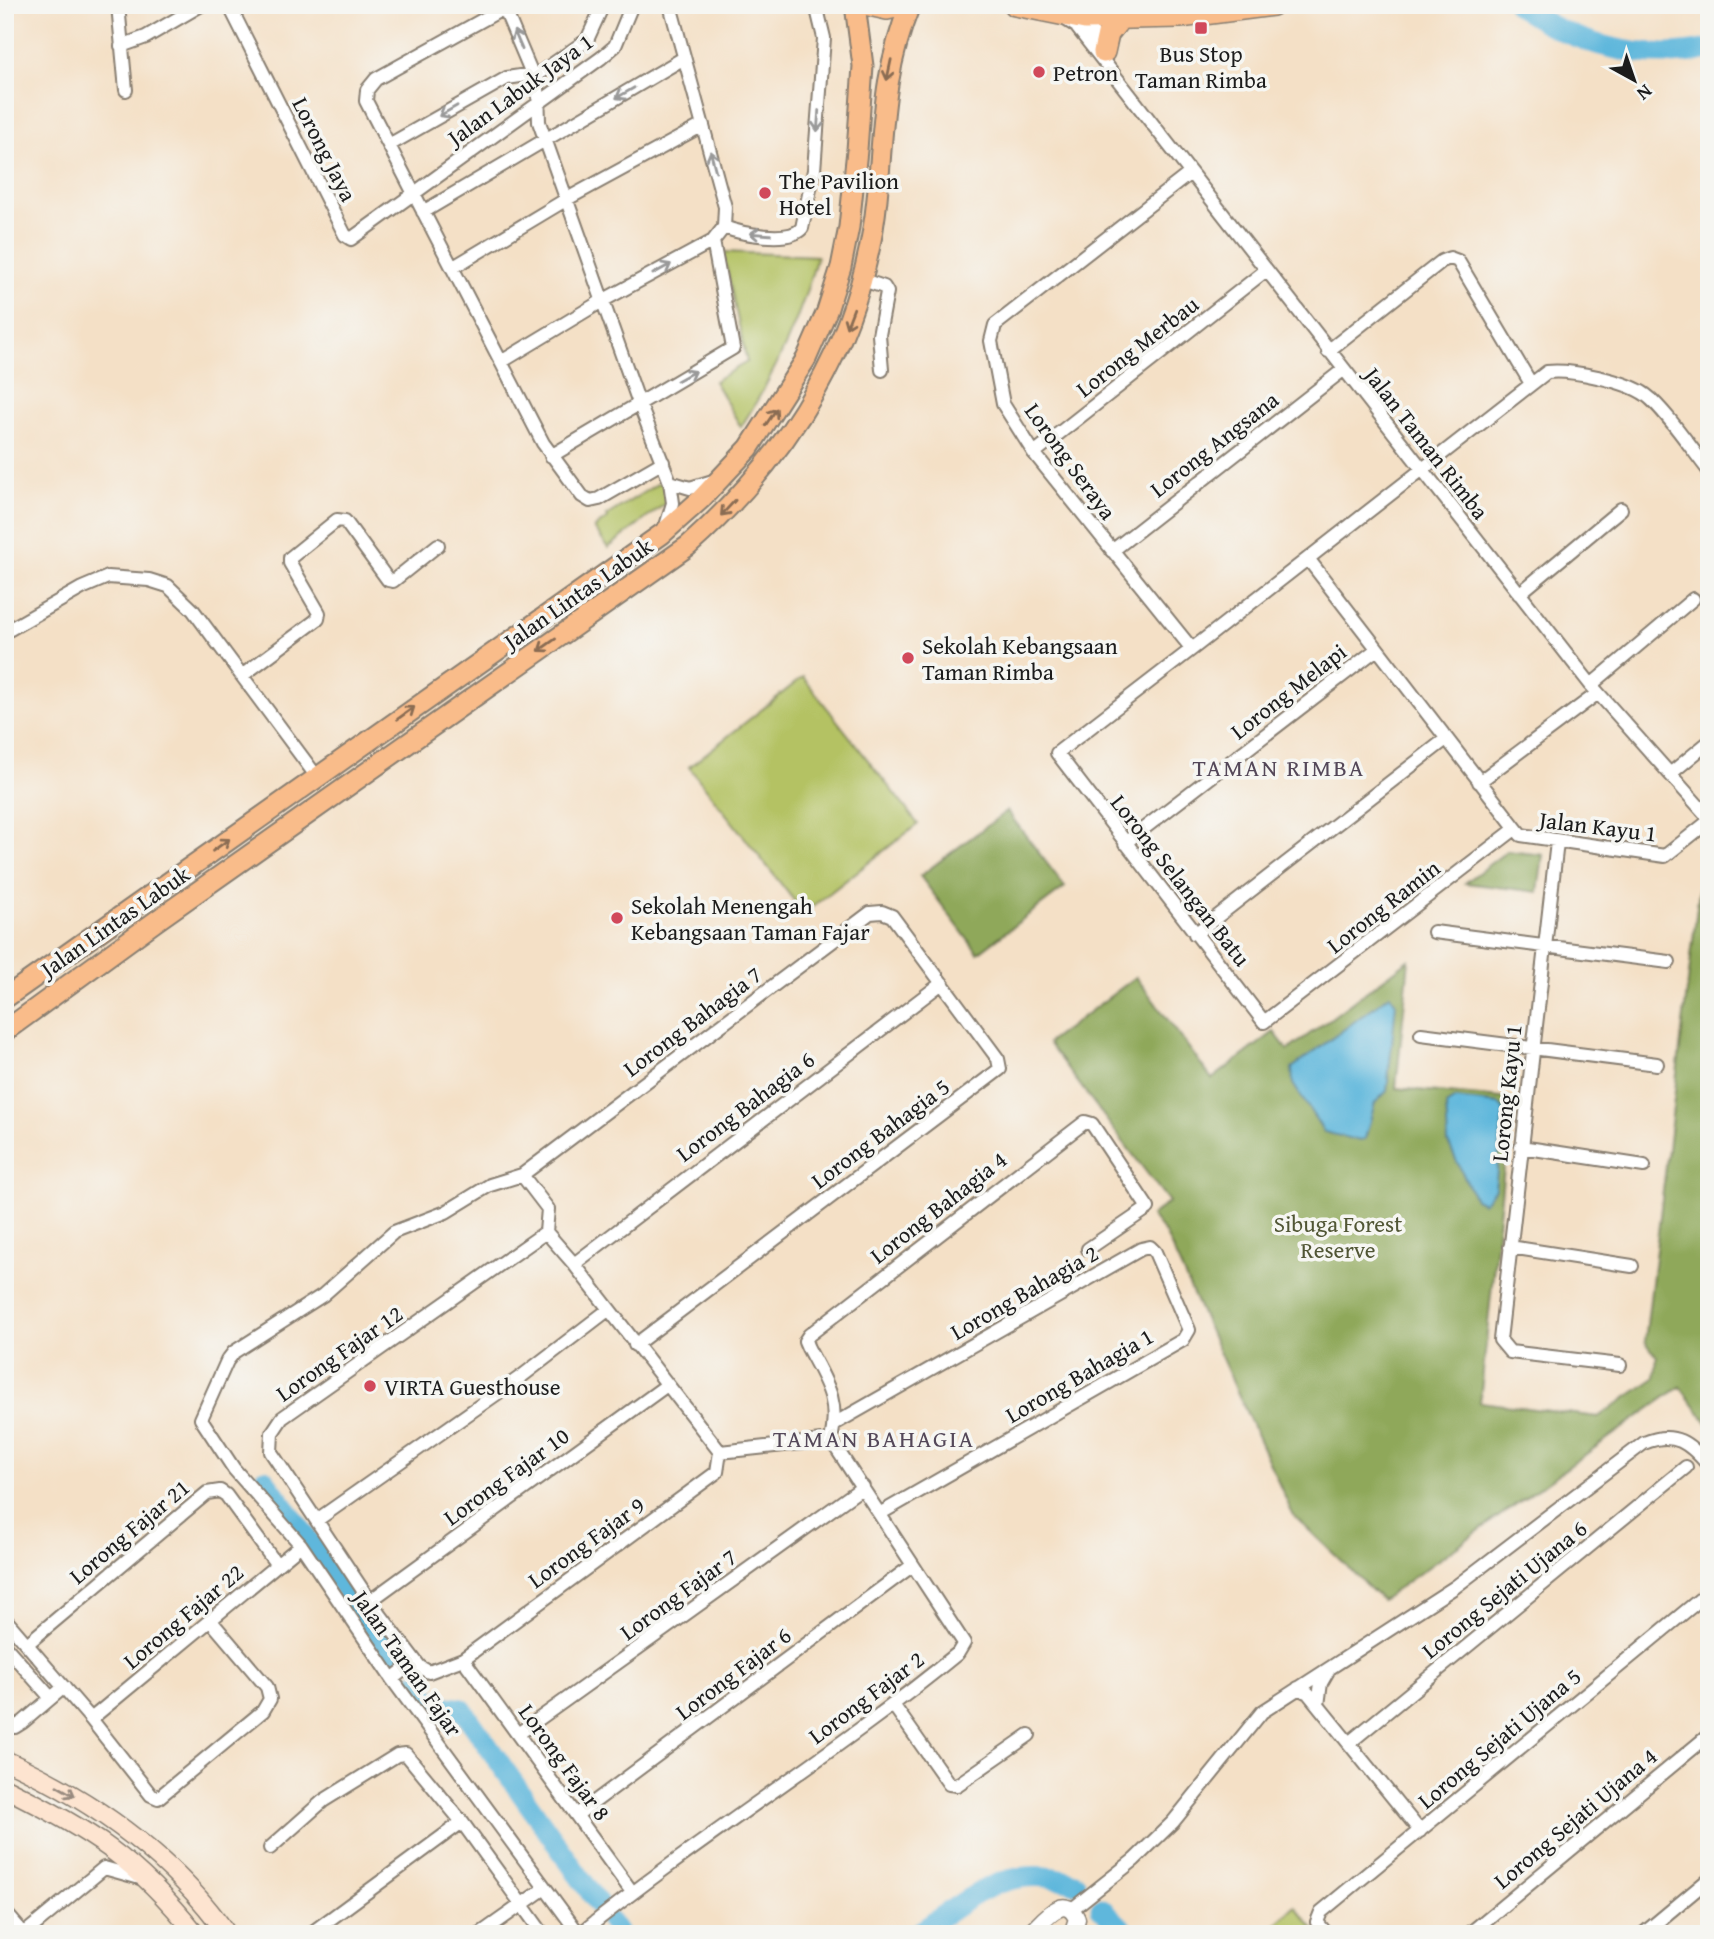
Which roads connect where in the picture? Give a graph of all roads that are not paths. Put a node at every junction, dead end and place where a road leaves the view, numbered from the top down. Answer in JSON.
{"nodes":[{"id":1,"x":118,"y":5,"type":"edge"},
{"id":2,"x":201,"y":5,"type":"edge"},
{"id":3,"x":229,"y":5,"type":"edge"},
{"id":4,"x":603,"y":5,"type":"edge"},
{"id":5,"x":632,"y":5,"type":"edge"},
{"id":6,"x":670,"y":5,"type":"edge"},
{"id":7,"x":816,"y":5,"type":"edge"},
{"id":8,"x":855,"y":5,"type":"edge"},
{"id":9,"x":869,"y":5,"type":"edge"},
{"id":10,"x":904,"y":5,"type":"edge"},
{"id":11,"x":910,"y":5,"type":"edge"},
{"id":12,"x":1015,"y":5,"type":"edge"},
{"id":13,"x":1273,"y":5,"type":"edge"},
{"id":14,"x":504,"y":7,"type":"edge"},
{"id":15,"x":1059,"y":10,"type":"edge"},
{"id":16,"x":1213,"y":10,"type":"edge"},
{"id":17,"x":1101,"y":13,"type":"edge"},
{"id":18,"x":121,"y":46,"type":"junction"},
{"id":19,"x":1104,"y":52,"type":"junction"},
{"id":20,"x":684,"y":58,"type":"junction"},
{"id":21,"x":532,"y":74,"type":"junction"},
{"id":22,"x":1122,"y":85,"type":"junction"},
{"id":23,"x":126,"y":90,"type":"dead end"},
{"id":24,"x":538,"y":105,"type":"junction"},
{"id":25,"x":703,"y":125,"type":"junction"},
{"id":26,"x":546,"y":139,"type":"junction"},
{"id":27,"x":389,"y":145,"type":"junction"},
{"id":28,"x":1189,"y":174,"type":"junction"},
{"id":29,"x":414,"y":192,"type":"junction"},
{"id":30,"x":568,"y":199,"type":"junction"},
{"id":31,"x":423,"y":212,"type":"junction"},
{"id":32,"x":724,"y":227,"type":"junction"},
{"id":33,"x":713,"y":241,"type":"junction"},
{"id":34,"x":452,"y":268,"type":"junction"},
{"id":35,"x":1265,"y":271,"type":"junction"},
{"id":36,"x":863,"y":280,"type":"junction"},
{"id":37,"x":602,"y":301,"type":"junction"},
{"id":38,"x":1328,"y":351,"type":"junction"},
{"id":39,"x":501,"y":362,"type":"junction"},
{"id":40,"x":882,"y":370,"type":"dead end"},
{"id":41,"x":1343,"y":370,"type":"junction"},
{"id":42,"x":1530,"y":382,"type":"junction"},
{"id":43,"x":639,"y":403,"type":"junction"},
{"id":44,"x":1034,"y":453,"type":"junction"},
{"id":45,"x":551,"y":456,"type":"junction"},
{"id":46,"x":663,"y":462,"type":"junction"},
{"id":47,"x":1422,"y":471,"type":"junction"},
{"id":48,"x":1709,"y":471,"type":"edge"},
{"id":49,"x":725,"y":476,"type":"junction"},
{"id":50,"x":670,"y":482,"type":"junction"},
{"id":51,"x":1621,"y":509,"type":"dead end"},
{"id":52,"x":662,"y":534,"type":"junction"},
{"id":53,"x":439,"y":545,"type":"dead end"},
{"id":54,"x":1112,"y":551,"type":"junction"},
{"id":55,"x":1309,"y":560,"type":"junction"},
{"id":56,"x":1519,"y":594,"type":"junction"},
{"id":57,"x":1693,"y":599,"type":"dead end"},
{"id":58,"x":5,"y":632,"type":"edge"},
{"id":59,"x":1192,"y":649,"type":"junction"},
{"id":60,"x":1377,"y":649,"type":"junction"},
{"id":61,"x":243,"y":675,"type":"junction"},
{"id":62,"x":1594,"y":689,"type":"junction"},
{"id":63,"x":1447,"y":739,"type":"junction"},
{"id":64,"x":1709,"y":742,"type":"edge"},
{"id":65,"x":1670,"y":774,"type":"junction"},
{"id":66,"x":317,"y":777,"type":"junction"},
{"id":67,"x":1479,"y":782,"type":"junction"},
{"id":68,"x":1709,"y":820,"type":"edge"},
{"id":69,"x":1516,"y":829,"type":"junction"},
{"id":70,"x":1558,"y":842,"type":"junction"},
{"id":71,"x":1125,"y":844,"type":"junction"},
{"id":72,"x":892,"y":916,"type":"joint"},
{"id":73,"x":1434,"y":932,"type":"dead end"},
{"id":74,"x":1195,"y":934,"type":"junction"},
{"id":75,"x":1544,"y":946,"type":"junction"},
{"id":76,"x":1669,"y":962,"type":"dead end"},
{"id":77,"x":942,"y":983,"type":"junction"},
{"id":78,"x":5,"y":998,"type":"edge"},
{"id":79,"x":1275,"y":1016,"type":"joint"},
{"id":80,"x":5,"y":1031,"type":"edge"},
{"id":81,"x":1421,"y":1034,"type":"dead end"},
{"id":82,"x":1532,"y":1048,"type":"junction"},
{"id":83,"x":1657,"y":1064,"type":"dead end"},
{"id":84,"x":1521,"y":1147,"type":"junction"},
{"id":85,"x":1644,"y":1166,"type":"dead end"},
{"id":86,"x":522,"y":1175,"type":"junction"},
{"id":87,"x":546,"y":1232,"type":"junction"},
{"id":88,"x":1510,"y":1247,"type":"junction"},
{"id":89,"x":1087,"y":1249,"type":"dead end"},
{"id":90,"x":574,"y":1264,"type":"junction"},
{"id":91,"x":1632,"y":1266,"type":"dead end"},
{"id":92,"x":608,"y":1310,"type":"junction"},
{"id":93,"x":1188,"y":1335,"type":"joint"},
{"id":94,"x":635,"y":1345,"type":"junction"},
{"id":95,"x":1620,"y":1365,"type":"dead end"},
{"id":96,"x":667,"y":1385,"type":"junction"},
{"id":97,"x":201,"y":1419,"type":"joint"},
{"id":98,"x":834,"y":1424,"type":"junction"},
{"id":99,"x":831,"y":1440,"type":"junction"},
{"id":100,"x":720,"y":1452,"type":"junction"},
{"id":101,"x":1709,"y":1466,"type":"edge"},
{"id":102,"x":1686,"y":1467,"type":"dead end"},
{"id":103,"x":863,"y":1487,"type":"junction"},
{"id":104,"x":881,"y":1513,"type":"junction"},
{"id":105,"x":317,"y":1520,"type":"junction"},
{"id":106,"x":301,"y":1545,"type":"junction"},
{"id":107,"x":277,"y":1565,"type":"junction"},
{"id":108,"x":913,"y":1565,"type":"junction"},
{"id":109,"x":1709,"y":1592,"type":"edge"},
{"id":110,"x":370,"y":1601,"type":"junction"},
{"id":111,"x":5,"y":1619,"type":"edge"},
{"id":112,"x":211,"y":1621,"type":"junction"},
{"id":113,"x":27,"y":1644,"type":"junction"},
{"id":114,"x":5,"y":1646,"type":"edge"},
{"id":115,"x":463,"y":1659,"type":"junction"},
{"id":116,"x":415,"y":1661,"type":"junction"},
{"id":117,"x":1331,"y":1667,"type":"junction"},
{"id":118,"x":392,"y":1679,"type":"junction"},
{"id":119,"x":64,"y":1687,"type":"junction"},
{"id":120,"x":1298,"y":1688,"type":"junction"},
{"id":121,"x":51,"y":1698,"type":"junction"},
{"id":122,"x":1277,"y":1701,"type":"junction"},
{"id":123,"x":1318,"y":1704,"type":"junction"},
{"id":124,"x":894,"y":1706,"type":"junction"},
{"id":125,"x":92,"y":1719,"type":"junction"},
{"id":126,"x":5,"y":1722,"type":"edge"},
{"id":127,"x":518,"y":1734,"type":"junction"},
{"id":128,"x":1029,"y":1735,"type":"dead end"},
{"id":129,"x":1709,"y":1735,"type":"edge"},
{"id":130,"x":1349,"y":1743,"type":"junction"},
{"id":131,"x":9,"y":1762,"type":"edge"},
{"id":132,"x":5,"y":1788,"type":"edge"},
{"id":133,"x":578,"y":1814,"type":"junction"},
{"id":134,"x":462,"y":1822,"type":"junction"},
{"id":135,"x":1420,"y":1830,"type":"junction"},
{"id":136,"x":87,"y":1832,"type":"junction"},
{"id":137,"x":270,"y":1848,"type":"dead end"},
{"id":138,"x":104,"y":1868,"type":"junction"},
{"id":139,"x":1709,"y":1879,"type":"edge"},
{"id":140,"x":153,"y":1882,"type":"junction"},
{"id":141,"x":545,"y":1888,"type":"junction"},
{"id":142,"x":632,"y":1892,"type":"junction"},
{"id":143,"x":523,"y":1904,"type":"junction"},
{"id":144,"x":5,"y":1912,"type":"edge"},
{"id":145,"x":1049,"y":1913,"type":"junction"},
{"id":146,"x":1076,"y":1924,"type":"edge"},
{"id":147,"x":24,"y":1934,"type":"edge"},
{"id":148,"x":196,"y":1934,"type":"edge"},
{"id":149,"x":227,"y":1934,"type":"edge"},
{"id":150,"x":310,"y":1934,"type":"edge"},
{"id":151,"x":480,"y":1934,"type":"edge"},
{"id":152,"x":543,"y":1934,"type":"edge"},
{"id":153,"x":579,"y":1934,"type":"edge"},
{"id":154,"x":1029,"y":1934,"type":"edge"},
{"id":155,"x":1052,"y":1934,"type":"edge"},
{"id":156,"x":1326,"y":1934,"type":"edge"},
{"id":157,"x":1469,"y":1934,"type":"edge"},
{"id":158,"x":1643,"y":1934,"type":"edge"}],
"edges":[{"from":1,"to":18,"type":"street"},
{"from":2,"to":18,"type":"street"},
{"from":3,"to":29,"type":"street","name":"Lorong Jaya"},
{"from":4,"to":21,"type":"street"},
{"from":5,"to":24,"type":"street","name":"Jalan Labuk Jaya 1"},
{"from":6,"to":20,"type":"street"},
{"from":7,"to":32,"type":"street","one_way":true},
{"from":49,"to":8,"type":"main road","name":"Jalan Lintas Labuk","one_way":true},
{"from":9,"to":10,"type":"highway"},
{"from":11,"to":36,"type":"main road","name":"Jalan Lintas Labuk","one_way":true},
{"from":12,"to":15,"type":"highway"},
{"from":13,"to":16,"type":"highway"},
{"from":21,"to":14,"type":"street","one_way":true},
{"from":14,"to":27,"type":"street"},
{"from":15,"to":17,"type":"highway"},
{"from":15,"to":22,"type":"street","name":"Jalan Taman Rimba"},
{"from":16,"to":17,"type":"highway"},
{"from":17,"to":19,"type":"street","name":"Jalan Taman Rimba"},
{"from":17,"to":19,"type":"highway"},
{"from":18,"to":23,"type":"street"},
{"from":19,"to":22,"type":"street","name":"Jalan Taman Rimba"},
{"from":20,"to":25,"type":"street"},
{"from":20,"to":26,"type":"street","one_way":true},
{"from":21,"to":24,"type":"street"},
{"from":21,"to":27,"type":"street","one_way":true},
{"from":22,"to":28,"type":"street","name":"Jalan Taman Rimba"},
{"from":24,"to":26,"type":"street"},
{"from":24,"to":29,"type":"street","name":"Jalan Labuk Jaya 1"},
{"from":25,"to":30,"type":"street"},
{"from":32,"to":25,"type":"street","one_way":true},
{"from":26,"to":30,"type":"street"},
{"from":26,"to":31,"type":"street"},
{"from":27,"to":29,"type":"street"},
{"from":28,"to":35,"type":"street","name":"Jalan Taman Rimba"},
{"from":28,"to":44,"type":"street","name":"Lorong Seraya"},
{"from":29,"to":31,"type":"street"},
{"from":30,"to":34,"type":"street"},
{"from":30,"to":37,"type":"street"},
{"from":31,"to":34,"type":"street"},
{"from":32,"to":33,"type":"street"},
{"from":37,"to":33,"type":"street","one_way":true},
{"from":43,"to":33,"type":"street","one_way":true},
{"from":34,"to":39,"type":"street"},
{"from":35,"to":38,"type":"street","name":"Jalan Taman Rimba"},
{"from":35,"to":44,"type":"street","name":"Lorong Merbau"},
{"from":36,"to":40,"type":"street"},
{"from":36,"to":80,"type":"main road","name":"Jalan Lintas Labuk","one_way":true},
{"from":37,"to":39,"type":"street"},
{"from":37,"to":43,"type":"street"},
{"from":38,"to":41,"type":"street","name":"Jalan Taman Rimba"},
{"from":38,"to":42,"type":"street"},
{"from":39,"to":45,"type":"street"},
{"from":41,"to":47,"type":"street","name":"Jalan Taman Rimba"},
{"from":41,"to":54,"type":"street","name":"Lorong Angsana"},
{"from":42,"to":47,"type":"street"},
{"from":42,"to":48,"type":"street"},
{"from":43,"to":45,"type":"street"},
{"from":43,"to":46,"type":"street"},
{"from":44,"to":54,"type":"street","name":"Lorong Seraya"},
{"from":45,"to":46,"type":"street"},
{"from":46,"to":50,"type":"street"},
{"from":47,"to":55,"type":"street"},
{"from":47,"to":56,"type":"street","name":"Jalan Taman Rimba"},
{"from":49,"to":50,"type":"street"},
{"from":49,"to":52,"type":"main road","name":"Jalan Lintas Labuk"},
{"from":50,"to":52,"type":"street"},
{"from":51,"to":56,"type":"street"},
{"from":66,"to":52,"type":"main road","name":"Jalan Lintas Labuk","one_way":true},
{"from":53,"to":61,"type":"street"},
{"from":54,"to":59,"type":"street","name":"Lorong Seraya"},
{"from":55,"to":59,"type":"street"},
{"from":55,"to":60,"type":"street","name":"Lorong Melapi"},
{"from":56,"to":62,"type":"street","name":"Jalan Taman Rimba"},
{"from":57,"to":62,"type":"street"},
{"from":58,"to":61,"type":"street"},
{"from":59,"to":71,"type":"street","name":"Lorong Selangan Batu"},
{"from":60,"to":63,"type":"street","name":"Lorong Melapi"},
{"from":60,"to":71,"type":"street","name":"Lorong Melapi"},
{"from":61,"to":66,"type":"street"},
{"from":62,"to":65,"type":"street","name":"Jalan Taman Rimba"},
{"from":62,"to":67,"type":"street"},
{"from":63,"to":67,"type":"street","name":"Lorong Melapi"},
{"from":63,"to":74,"type":"street"},
{"from":64,"to":65,"type":"street"},
{"from":65,"to":68,"type":"street","name":"Jalan Taman Rimba"},
{"from":78,"to":66,"type":"main road","name":"Jalan Lintas Labuk","one_way":true},
{"from":67,"to":69,"type":"street","name":"Lorong Melapi"},
{"from":68,"to":70,"type":"street","name":"Jalan Kayu 1"},
{"from":69,"to":70,"type":"street","name":"Jalan Kayu 1"},
{"from":69,"to":79,"type":"street","name":"Lorong Ramin"},
{"from":70,"to":75,"type":"street","name":"Lorong Kayu 1"},
{"from":71,"to":74,"type":"street","name":"Lorong Selangan Batu"},
{"from":72,"to":77,"type":"street","name":"Lorong Bahagia 5"},
{"from":72,"to":86,"type":"street","name":"Lorong Bahagia 7"},
{"from":73,"to":75,"type":"street"},
{"from":74,"to":79,"type":"street","name":"Lorong Selangan Batu"},
{"from":75,"to":76,"type":"street"},
{"from":75,"to":82,"type":"street","name":"Lorong Kayu 1"},
{"from":77,"to":90,"type":"street","name":"Lorong Bahagia 6"},
{"from":77,"to":94,"type":"street","name":"Lorong Bahagia 5"},
{"from":81,"to":82,"type":"street"},
{"from":82,"to":83,"type":"street"},
{"from":82,"to":84,"type":"street","name":"Lorong Kayu 1"},
{"from":84,"to":85,"type":"street"},
{"from":84,"to":88,"type":"street","name":"Lorong Kayu 1"},
{"from":86,"to":87,"type":"street"},
{"from":86,"to":97,"type":"street","name":"Lorong Bahagia 7"},
{"from":87,"to":90,"type":"street"},
{"from":87,"to":105,"type":"street","name":"Lorong Fajar 12"},
{"from":88,"to":91,"type":"street"},
{"from":88,"to":95,"type":"street","name":"Lorong Kayu 1"},
{"from":89,"to":98,"type":"street","name":"Lorong Bahagia 4"},
{"from":90,"to":92,"type":"street"},
{"from":92,"to":94,"type":"street"},
{"from":92,"to":105,"type":"street"},
{"from":93,"to":98,"type":"street","name":"Lorong Bahagia 2"},
{"from":93,"to":104,"type":"street","name":"Lorong Bahagia 1"},
{"from":94,"to":96,"type":"street"},
{"from":96,"to":100,"type":"street"},
{"from":96,"to":110,"type":"street","name":"Lorong Fajar 10"},
{"from":97,"to":106,"type":"street","name":"Jalan Taman Fajar"},
{"from":98,"to":99,"type":"street"},
{"from":99,"to":100,"type":"street"},
{"from":99,"to":103,"type":"street","name":"Lorong Fajar 2"},
{"from":100,"to":115,"type":"street","name":"Lorong Fajar 9"},
{"from":101,"to":117,"type":"street"},
{"from":102,"to":130,"type":"street","name":"Lorong Sejati Ujana 6"},
{"from":103,"to":104,"type":"street","name":"Lorong Fajar 2"},
{"from":103,"to":127,"type":"street","name":"Lorong Fajar 7"},
{"from":104,"to":108,"type":"street","name":"Lorong Fajar 2"},
{"from":105,"to":110,"type":"street","name":"Lorong Fajar 12"},
{"from":106,"to":107,"type":"street","name":"Lorong Fajar 22"},
{"from":106,"to":118,"type":"street","name":"Jalan Taman Fajar"},
{"from":107,"to":112,"type":"street","name":"Lorong Fajar 22"},
{"from":107,"to":113,"type":"street","name":"Lorong Fajar 21"},
{"from":108,"to":124,"type":"street","name":"Lorong Fajar 2"},
{"from":108,"to":133,"type":"street","name":"Lorong Fajar 6"},
{"from":109,"to":135,"type":"street","name":"Lorong Sejati Ujana 5"},
{"from":110,"to":116,"type":"street","name":"Lorong Fajar 12"},
{"from":111,"to":113,"type":"street"},
{"from":112,"to":125,"type":"street","name":"Lorong Fajar 22"},
{"from":112,"to":125,"type":"street"},
{"from":113,"to":119,"type":"street"},
{"from":114,"to":121,"type":"street"},
{"from":115,"to":116,"type":"street"},
{"from":115,"to":127,"type":"street","name":"Lorong Fajar 8"},
{"from":116,"to":118,"type":"street"},
{"from":117,"to":120,"type":"street"},
{"from":117,"to":123,"type":"street"},
{"from":118,"to":141,"type":"street","name":"Jalan Taman Fajar"},
{"from":119,"to":121,"type":"street"},
{"from":119,"to":125,"type":"street"},
{"from":120,"to":122,"type":"street"},
{"from":120,"to":123,"type":"street"},
{"from":121,"to":126,"type":"street"},
{"from":122,"to":123,"type":"street"},
{"from":122,"to":146,"type":"street"},
{"from":123,"to":130,"type":"street"},
{"from":124,"to":128,"type":"street"},
{"from":124,"to":142,"type":"street","name":"Lorong Fajar 2"},
{"from":127,"to":133,"type":"street","name":"Lorong Fajar 8"},
{"from":129,"to":157,"type":"street","name":"Lorong Sejati Ujana 4"},
{"from":130,"to":135,"type":"street"},
{"from":131,"to":149,"type":"main road","one_way":true},
{"from":132,"to":136,"type":"main road"},
{"from":133,"to":142,"type":"street","name":"Lorong Fajar 8"},
{"from":134,"to":137,"type":"street"},
{"from":134,"to":143,"type":"street"},
{"from":134,"to":150,"type":"street"},
{"from":135,"to":156,"type":"street","name":"Lorong Sejati Ujana 5"},
{"from":136,"to":138,"type":"street"},
{"from":136,"to":140,"type":"main road"},
{"from":138,"to":140,"type":"street"},
{"from":138,"to":147,"type":"street"},
{"from":139,"to":158,"type":"street"},
{"from":140,"to":148,"type":"main road"},
{"from":141,"to":143,"type":"street"},
{"from":141,"to":153,"type":"street","name":"Jalan Taman Fajar"},
{"from":142,"to":153,"type":"street","name":"Lorong Fajar 2"},
{"from":143,"to":151,"type":"street"},
{"from":143,"to":152,"type":"street"},
{"from":144,"to":147,"type":"street"},
{"from":145,"to":146,"type":"street"},
{"from":145,"to":154,"type":"street"},
{"from":145,"to":155,"type":"street"}]}
